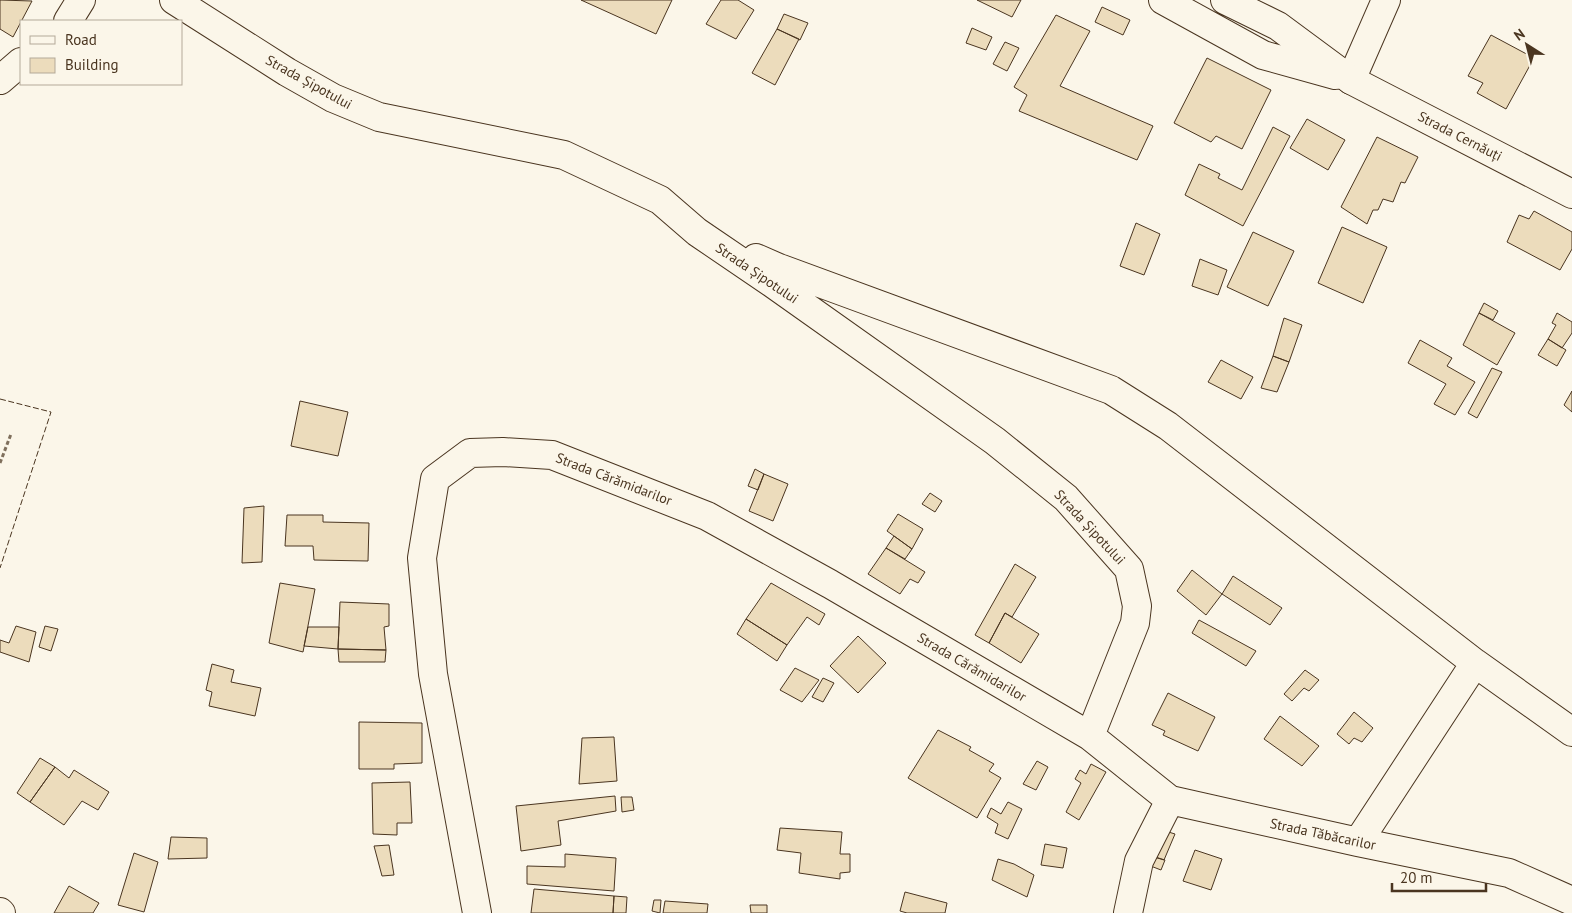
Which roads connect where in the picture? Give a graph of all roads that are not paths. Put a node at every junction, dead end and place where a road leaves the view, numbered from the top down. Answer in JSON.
{"nodes":[{"id":1,"x":81,"y":0,"type":"edge"},
{"id":2,"x":174,"y":0,"type":"edge"},
{"id":3,"x":1163,"y":0,"type":"edge"},
{"id":4,"x":1225,"y":0,"type":"edge"},
{"id":5,"x":1386,"y":0,"type":"edge"},
{"id":6,"x":69,"y":20,"type":"edge"},
{"id":7,"x":20,"y":63,"type":"edge"},
{"id":8,"x":0,"y":80,"type":"edge"},
{"id":9,"x":1351,"y":80,"type":"junction"},
{"id":10,"x":1571,"y":193,"type":"edge"},
{"id":11,"x":697,"y":232,"type":"junction"},
{"id":12,"x":1475,"y":663,"type":"junction"},
{"id":13,"x":1572,"y":732,"type":"edge"},
{"id":14,"x":1090,"y":736,"type":"junction"},
{"id":15,"x":1170,"y":800,"type":"junction"},
{"id":16,"x":1358,"y":842,"type":"junction"},
{"id":17,"x":1572,"y":901,"type":"edge"},
{"id":18,"x":477,"y":913,"type":"edge"},
{"id":19,"x":1128,"y":913,"type":"edge"}],
"edges":[{"from":1,"to":6,"type":"street"},
{"from":2,"to":11,"type":"street","name":"Strada Șipotului"},
{"from":3,"to":9,"type":"street","name":"Strada Cernăuți"},
{"from":4,"to":9,"type":"street","name":"Strada Cernăuți"},
{"from":5,"to":9,"type":"street"},
{"from":7,"to":8,"type":"street"},
{"from":9,"to":10,"type":"street","name":"Strada Cernăuți"},
{"from":11,"to":12,"type":"street"},
{"from":11,"to":14,"type":"street","name":"Strada Șipotului"},
{"from":12,"to":13,"type":"street"},
{"from":12,"to":16,"type":"street"},
{"from":14,"to":15,"type":"street","name":"Strada Tăbăcarilor"},
{"from":14,"to":18,"type":"street","name":"Strada Cărămidarilor"},
{"from":15,"to":16,"type":"street","name":"Strada Tăbăcarilor"},
{"from":15,"to":19,"type":"street"},
{"from":16,"to":17,"type":"street","name":"Strada Tăbăcarilor"}]}
